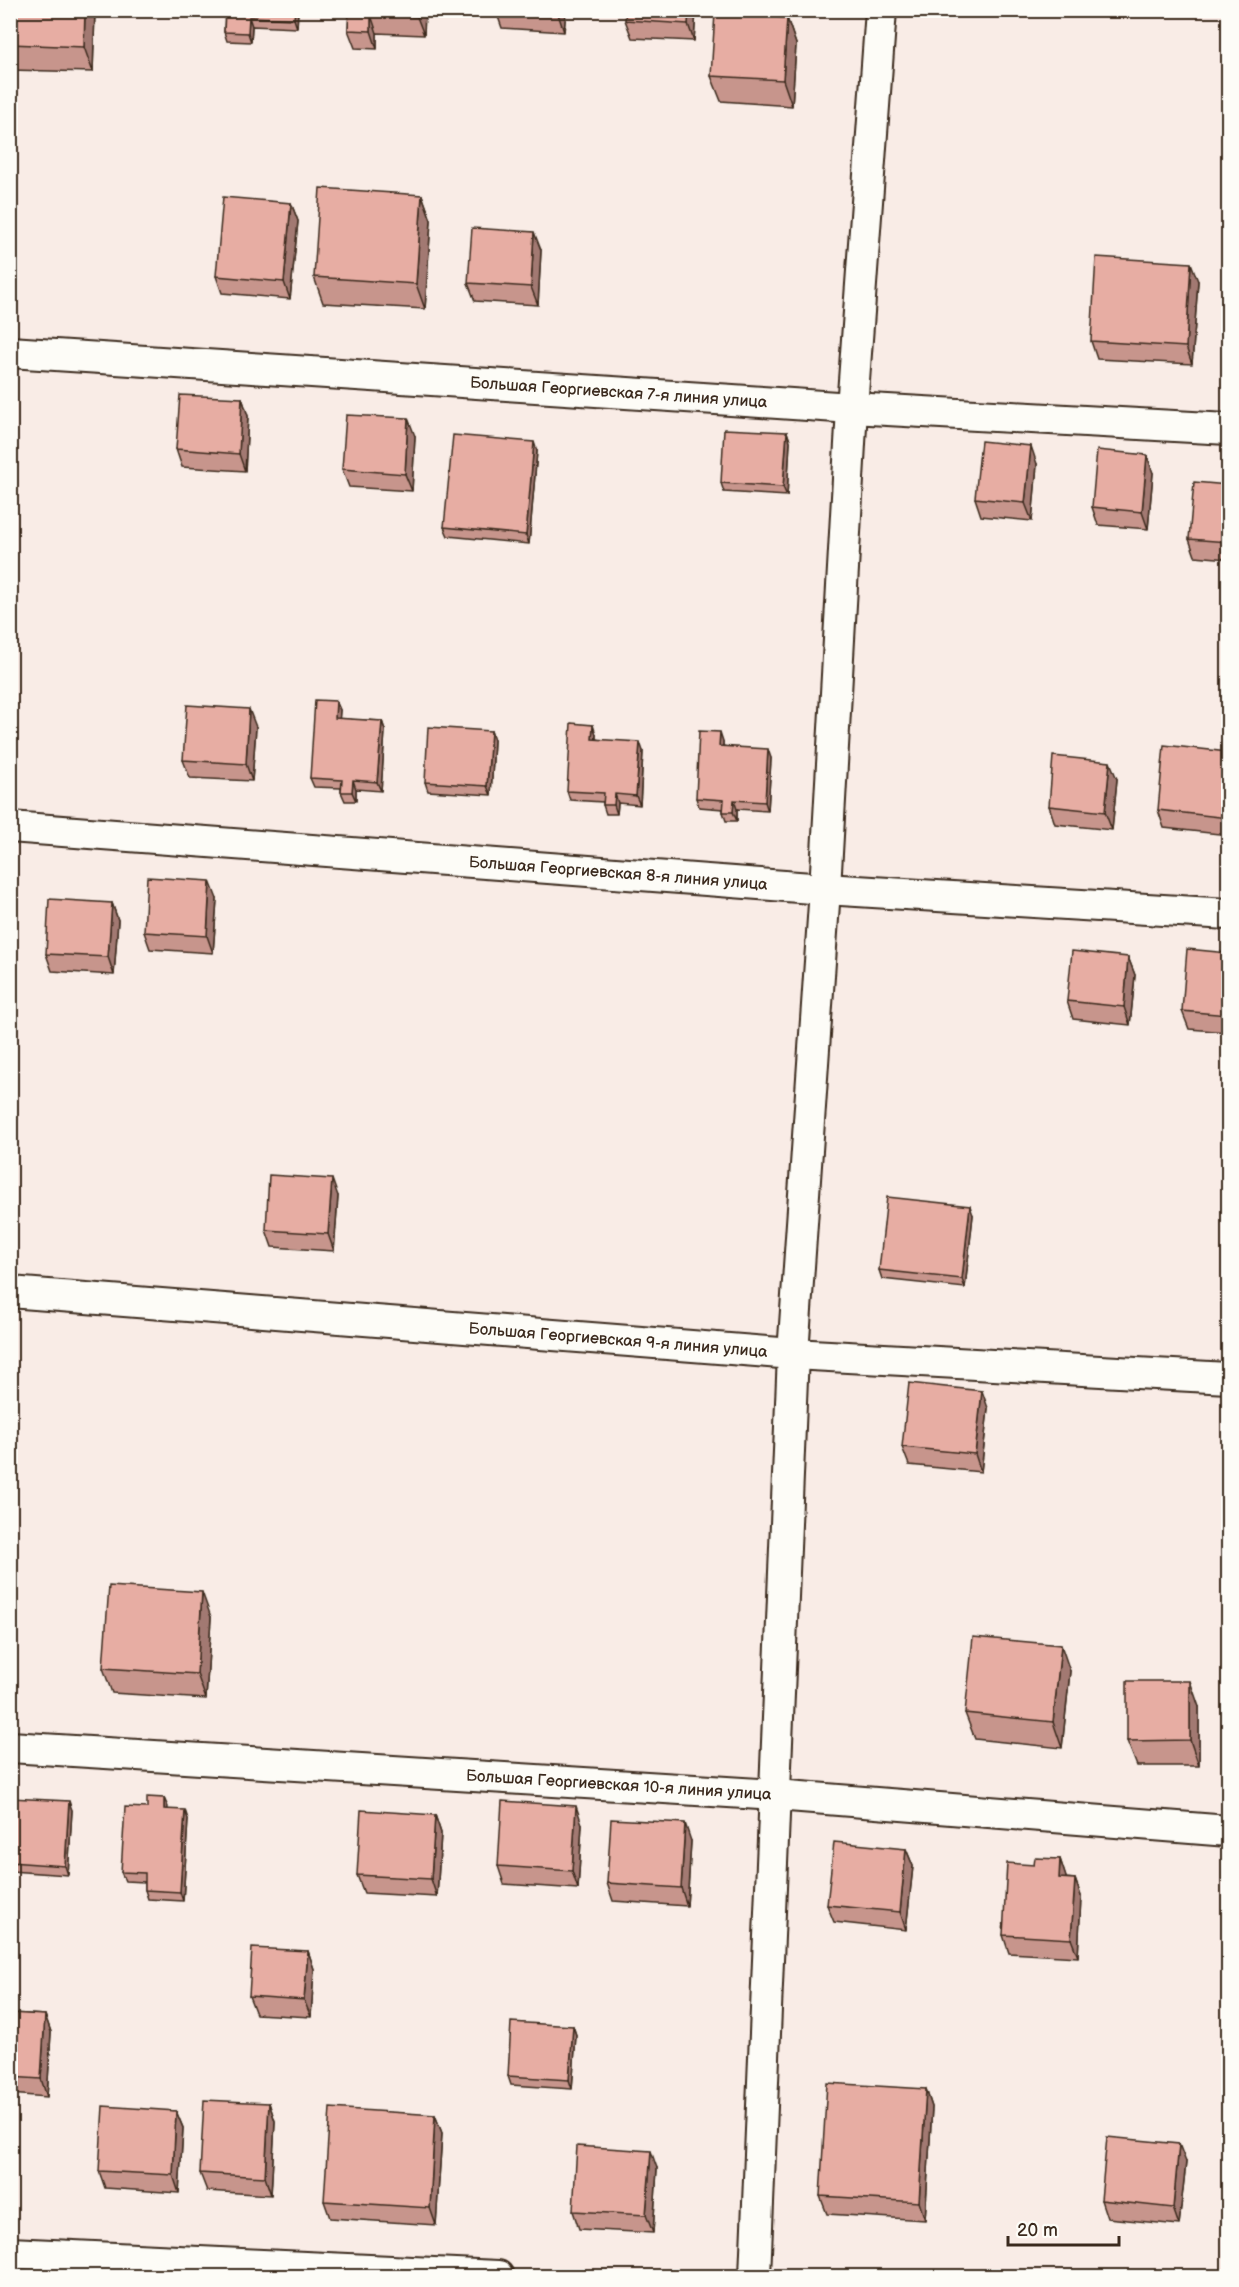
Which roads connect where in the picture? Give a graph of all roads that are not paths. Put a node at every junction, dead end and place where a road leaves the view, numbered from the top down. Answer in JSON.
{"nodes":[{"id":1,"x":881,"y":10,"type":"edge"},
{"id":2,"x":10,"y":352,"type":"edge"},
{"id":3,"x":852,"y":408,"type":"junction"},
{"id":4,"x":1228,"y":429,"type":"edge"},
{"id":5,"x":10,"y":827,"type":"edge"},
{"id":6,"x":825,"y":889,"type":"junction"},
{"id":7,"x":1228,"y":914,"type":"edge"},
{"id":8,"x":10,"y":1292,"type":"edge"},
{"id":9,"x":794,"y":1354,"type":"junction"},
{"id":10,"x":1228,"y":1378,"type":"edge"},
{"id":11,"x":10,"y":1747,"type":"edge"},
{"id":12,"x":776,"y":1795,"type":"junction"},
{"id":13,"x":1228,"y":1831,"type":"edge"},
{"id":14,"x":10,"y":2253,"type":"edge"},
{"id":15,"x":498,"y":2277,"type":"edge"},
{"id":16,"x":755,"y":2277,"type":"edge"}],
"edges":[{"from":1,"to":3,"type":"street"},
{"from":2,"to":3,"type":"street","name":"Большая Георгиевская 7-я линия улица"},
{"from":3,"to":4,"type":"street","name":"Большая Георгиевская 7-я линия улица"},
{"from":3,"to":6,"type":"street"},
{"from":5,"to":6,"type":"street","name":"Большая Георгиевская 8-я линия улица"},
{"from":6,"to":7,"type":"street","name":"Большая Георгиевская 8-я линия улица"},
{"from":6,"to":9,"type":"street"},
{"from":8,"to":9,"type":"street","name":"Большая Георгиевская 9-я линия улица"},
{"from":9,"to":10,"type":"street","name":"Большая Георгиевская 9-я линия улица"},
{"from":9,"to":12,"type":"street"},
{"from":11,"to":12,"type":"street","name":"Большая Георгиевская 10-я линия улица"},
{"from":12,"to":13,"type":"street","name":"Большая Георгиевская 10-я линия улица"},
{"from":12,"to":16,"type":"street"},
{"from":14,"to":15,"type":"street"}]}
